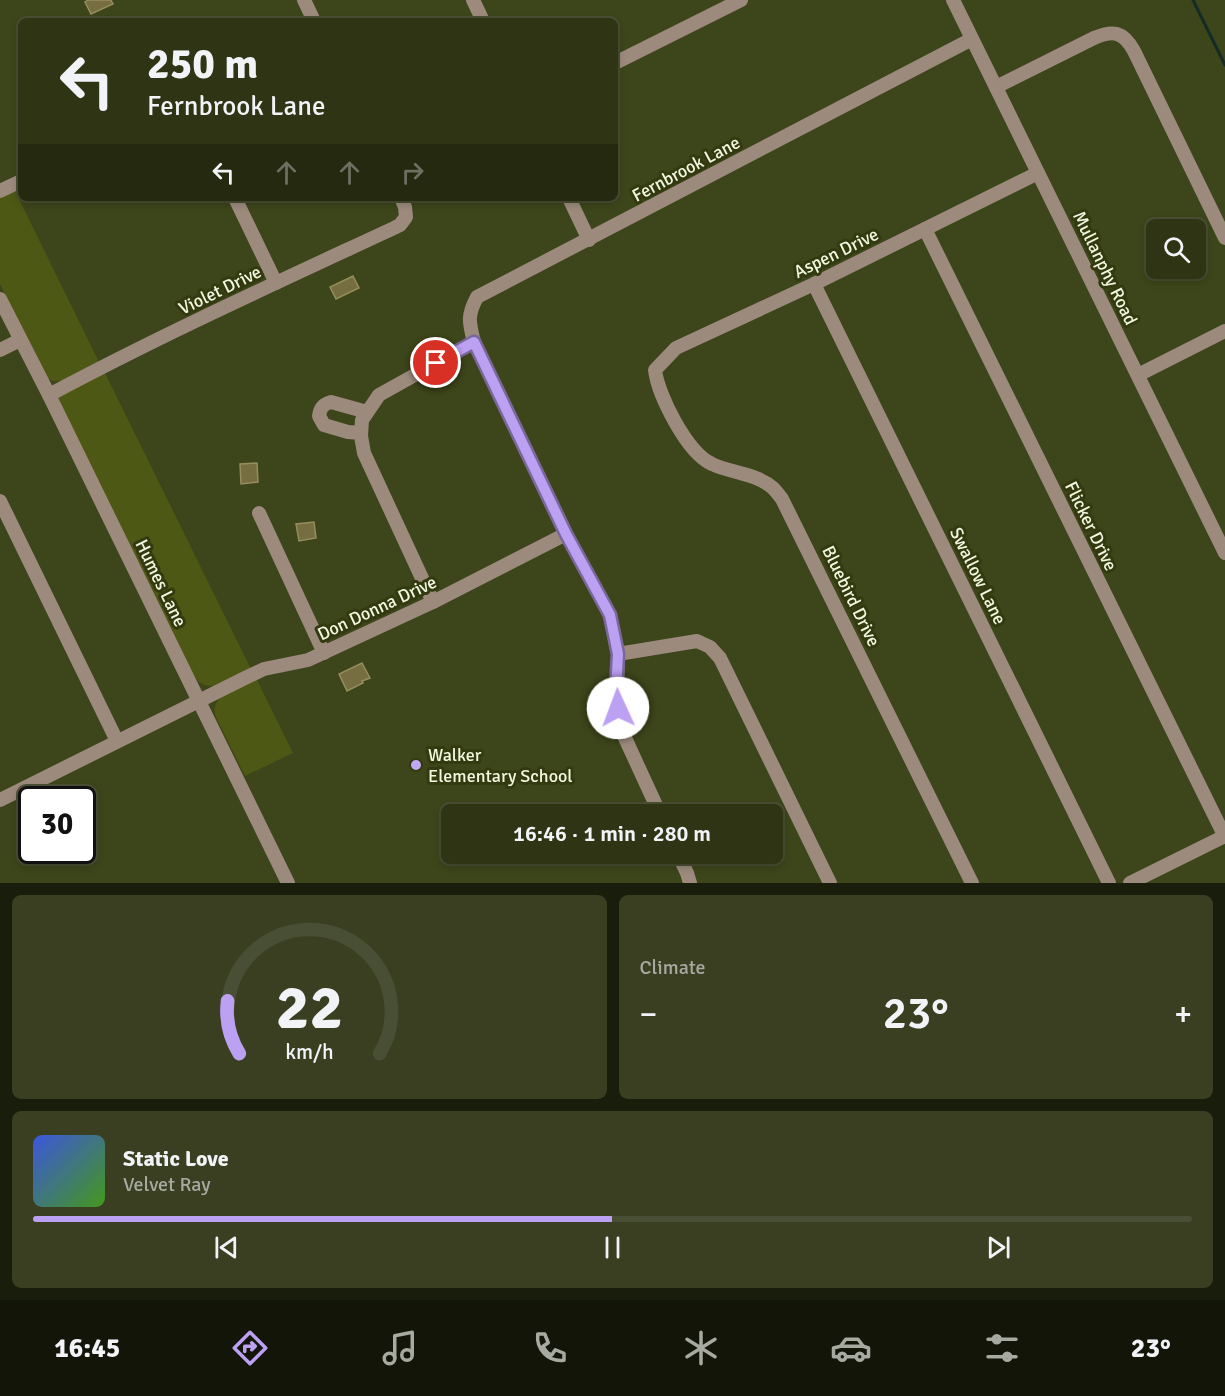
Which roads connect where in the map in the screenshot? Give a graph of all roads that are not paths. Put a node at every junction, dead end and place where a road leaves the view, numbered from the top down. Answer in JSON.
{"nodes":[{"id":1,"x":304,"y":0,"type":"edge"},
{"id":2,"x":473,"y":0,"type":"edge"},
{"id":3,"x":741,"y":0,"type":"edge"},
{"id":4,"x":953,"y":0,"type":"edge"},
{"id":5,"x":313,"y":18,"type":"edge"},
{"id":6,"x":482,"y":18,"type":"edge"},
{"id":7,"x":972,"y":39,"type":"junction"},
{"id":8,"x":618,"y":62,"type":"edge"},
{"id":9,"x":996,"y":87,"type":"junction"},
{"id":10,"x":1038,"y":173,"type":"junction"},
{"id":11,"x":18,"y":182,"type":"edge"},
{"id":12,"x":0,"y":191,"type":"edge"},
{"id":13,"x":236,"y":201,"type":"edge"},
{"id":14,"x":402,"y":201,"type":"edge"},
{"id":15,"x":570,"y":201,"type":"edge"},
{"id":16,"x":925,"y":229,"type":"junction"},
{"id":17,"x":1225,"y":238,"type":"edge"},
{"id":18,"x":589,"y":240,"type":"junction"},
{"id":19,"x":276,"y":283,"type":"junction"},
{"id":20,"x":814,"y":284,"type":"junction"},
{"id":21,"x":0,"y":299,"type":"edge"},
{"id":22,"x":1225,"y":331,"type":"edge"},
{"id":23,"x":20,"y":340,"type":"junction"},
{"id":24,"x":474,"y":342,"type":"junction"},
{"id":25,"x":0,"y":350,"type":"edge"},
{"id":26,"x":655,"y":370,"type":"joint"},
{"id":27,"x":1138,"y":375,"type":"junction"},
{"id":28,"x":49,"y":395,"type":"junction"},
{"id":29,"x":367,"y":412,"type":"junction"},
{"id":30,"x":361,"y":433,"type":"junction"},
{"id":31,"x":0,"y":501,"type":"edge"},
{"id":32,"x":259,"y":513,"type":"dead end"},
{"id":33,"x":566,"y":534,"type":"junction"},
{"id":34,"x":1225,"y":553,"type":"edge"},
{"id":35,"x":433,"y":602,"type":"junction"},
{"id":36,"x":324,"y":653,"type":"junction"},
{"id":37,"x":618,"y":654,"type":"junction"},
{"id":38,"x":199,"y":701,"type":"junction"},
{"id":39,"x":117,"y":741,"type":"junction"},
{"id":40,"x":0,"y":801,"type":"edge"},
{"id":41,"x":655,"y":804,"type":"edge"},
{"id":42,"x":1225,"y":836,"type":"edge"},
{"id":43,"x":683,"y":864,"type":"edge"},
{"id":44,"x":288,"y":883,"type":"edge"},
{"id":45,"x":690,"y":883,"type":"edge"},
{"id":46,"x":830,"y":883,"type":"edge"},
{"id":47,"x":972,"y":883,"type":"edge"},
{"id":48,"x":1109,"y":883,"type":"edge"},
{"id":49,"x":1130,"y":883,"type":"edge"}],
"edges":[{"from":1,"to":5,"type":"street"},
{"from":2,"to":6,"type":"street"},
{"from":3,"to":8,"type":"street"},
{"from":4,"to":7,"type":"street","name":"Mullanphy Road"},
{"from":7,"to":9,"type":"street","name":"Mullanphy Road"},
{"from":7,"to":18,"type":"street","name":"Fernbrook Lane"},
{"from":9,"to":10,"type":"street","name":"Mullanphy Road"},
{"from":9,"to":17,"type":"street"},
{"from":10,"to":16,"type":"street","name":"Aspen Drive"},
{"from":10,"to":27,"type":"street","name":"Mullanphy Road"},
{"from":11,"to":12,"type":"street"},
{"from":13,"to":19,"type":"street"},
{"from":14,"to":19,"type":"street","name":"Violet Drive"},
{"from":15,"to":18,"type":"street"},
{"from":16,"to":20,"type":"street","name":"Aspen Drive"},
{"from":16,"to":42,"type":"street","name":"Flicker Drive"},
{"from":18,"to":24,"type":"street","name":"Fernbrook Lane"},
{"from":19,"to":28,"type":"street","name":"Violet Drive"},
{"from":20,"to":26,"type":"street","name":"Aspen Drive"},
{"from":20,"to":48,"type":"street","name":"Swallow Lane"},
{"from":21,"to":23,"type":"street","name":"Humes Lane"},
{"from":22,"to":27,"type":"street"},
{"from":23,"to":25,"type":"street"},
{"from":23,"to":28,"type":"street","name":"Humes Lane"},
{"from":24,"to":29,"type":"street"},
{"from":24,"to":33,"type":"street","name":"Fernbrook Lane"},
{"from":26,"to":47,"type":"street","name":"Bluebird Drive"},
{"from":27,"to":34,"type":"street","name":"Mullanphy Road"},
{"from":28,"to":38,"type":"street","name":"Humes Lane"},
{"from":29,"to":30,"type":"street"},
{"from":29,"to":30,"type":"street"},
{"from":30,"to":35,"type":"street"},
{"from":31,"to":39,"type":"street"},
{"from":32,"to":36,"type":"street"},
{"from":33,"to":35,"type":"street","name":"Don Donna Drive"},
{"from":33,"to":37,"type":"street","name":"Fernbrook Lane"},
{"from":35,"to":36,"type":"street","name":"Don Donna Drive"},
{"from":36,"to":38,"type":"street","name":"Don Donna Drive"},
{"from":37,"to":41,"type":"street","name":"Fernbrook Lane"},
{"from":37,"to":46,"type":"street"},
{"from":38,"to":39,"type":"street","name":"Don Donna Drive"},
{"from":38,"to":44,"type":"street","name":"Humes Lane"},
{"from":39,"to":40,"type":"street","name":"Don Donna Drive"},
{"from":42,"to":49,"type":"street"},
{"from":43,"to":45,"type":"street"}]}
